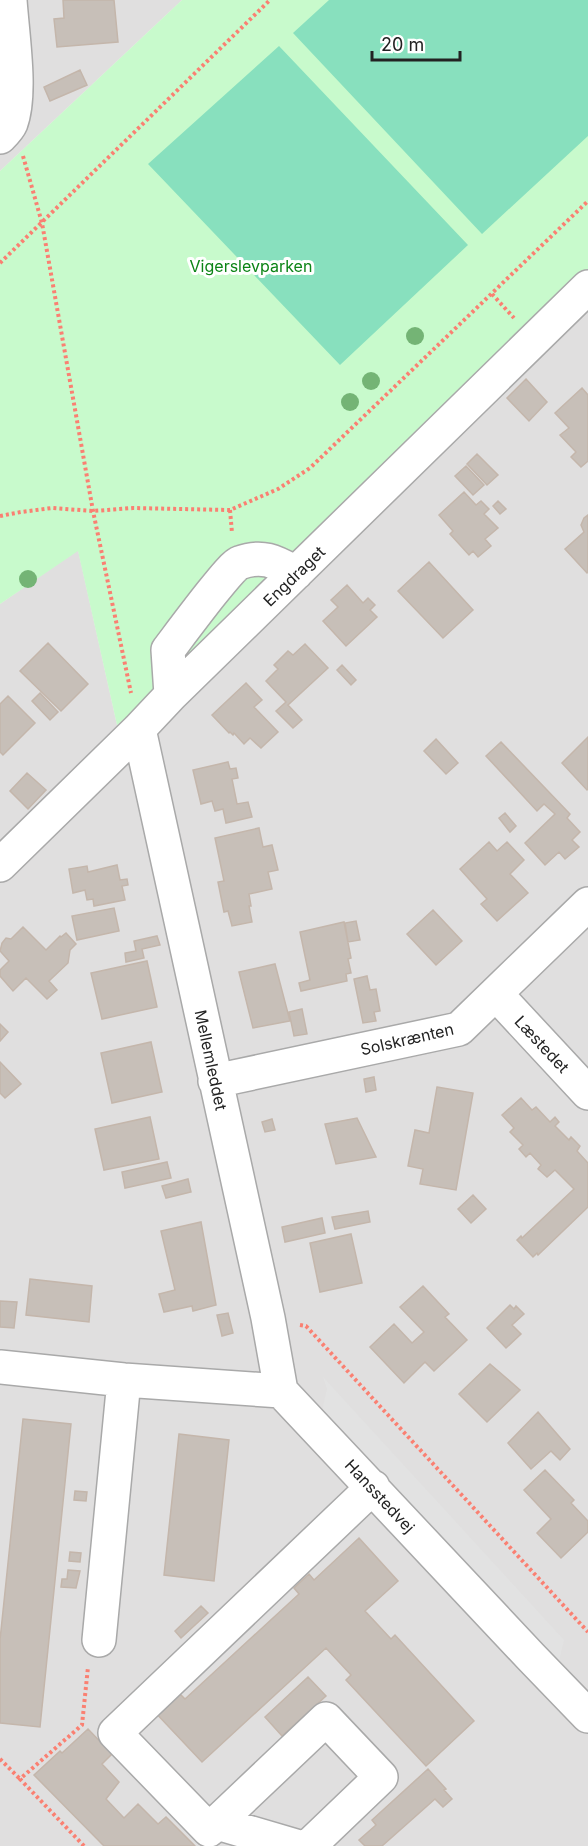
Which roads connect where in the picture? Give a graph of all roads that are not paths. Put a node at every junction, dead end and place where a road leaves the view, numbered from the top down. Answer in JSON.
{"nodes":[{"id":1,"x":10,"y":0,"type":"edge"},
{"id":2,"x":5,"y":131,"type":"edge"},
{"id":3,"x":588,"y":288,"type":"edge"},
{"id":4,"x":296,"y":573,"type":"junction"},
{"id":5,"x":171,"y":695,"type":"junction"},
{"id":6,"x":139,"y":729,"type":"junction"},
{"id":7,"x":0,"y":865,"type":"edge"},
{"id":8,"x":588,"y":904,"type":"edge"},
{"id":9,"x":495,"y":994,"type":"junction"},
{"id":10,"x":215,"y":1081,"type":"junction"},
{"id":11,"x":588,"y":1093,"type":"edge"},
{"id":12,"x":0,"y":1367,"type":"edge"},
{"id":13,"x":123,"y":1380,"type":"junction"},
{"id":14,"x":281,"y":1391,"type":"junction"},
{"id":15,"x":373,"y":1487,"type":"junction"},
{"id":16,"x":99,"y":1640,"type":"road end"},
{"id":17,"x":588,"y":1716,"type":"edge"},
{"id":18,"x":217,"y":1822,"type":"junction"},
{"id":19,"x":296,"y":1846,"type":"edge"},
{"id":20,"x":309,"y":1846,"type":"edge"}],
"edges":[{"from":1,"to":2,"type":"street"},
{"from":3,"to":4,"type":"street","name":"Engdraget"},
{"from":4,"to":5,"type":"street","name":"Engdraget"},
{"from":4,"to":5,"type":"street"},
{"from":5,"to":6,"type":"street","name":"Engdraget"},
{"from":6,"to":7,"type":"street","name":"Engdraget"},
{"from":6,"to":10,"type":"street","name":"Mellemleddet"},
{"from":8,"to":9,"type":"street","name":"Solskrænten"},
{"from":9,"to":10,"type":"street","name":"Solskrænten"},
{"from":9,"to":11,"type":"street","name":"Læstedet"},
{"from":10,"to":14,"type":"street","name":"Mellemleddet"},
{"from":12,"to":13,"type":"street"},
{"from":13,"to":14,"type":"street"},
{"from":13,"to":16,"type":"street"},
{"from":14,"to":15,"type":"street","name":"Hansstedvej"},
{"from":15,"to":17,"type":"street","name":"Hansstedvej"},
{"from":15,"to":18,"type":"street"},
{"from":18,"to":19,"type":"street"},
{"from":18,"to":20,"type":"street"}]}
